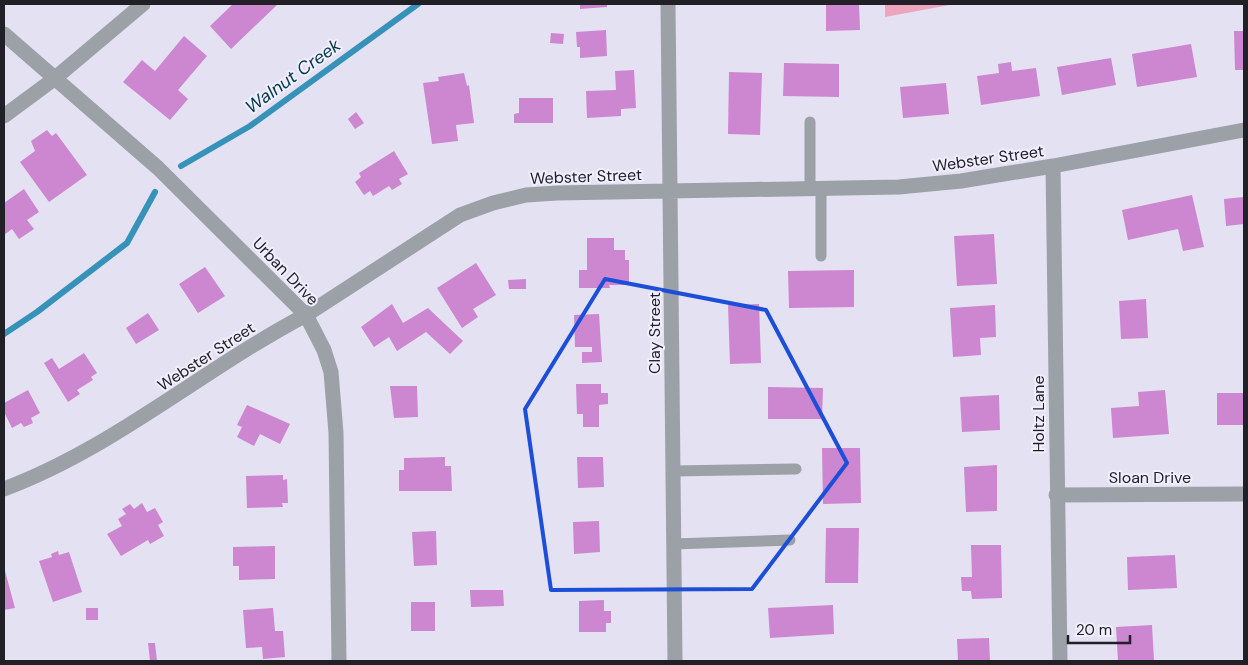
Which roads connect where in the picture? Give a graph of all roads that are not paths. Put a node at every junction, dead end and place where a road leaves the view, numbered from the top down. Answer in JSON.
{"nodes":[{"id":1,"x":143,"y":4,"type":"edge"},
{"id":2,"x":668,"y":4,"type":"edge"},
{"id":3,"x":4,"y":34,"type":"edge"},
{"id":4,"x":54,"y":79,"type":"junction"},
{"id":5,"x":4,"y":116,"type":"edge"},
{"id":6,"x":810,"y":122,"type":"dead end"},
{"id":7,"x":1244,"y":130,"type":"edge"},
{"id":8,"x":1054,"y":166,"type":"junction"},
{"id":9,"x":816,"y":189,"type":"junction"},
{"id":10,"x":671,"y":192,"type":"junction"},
{"id":11,"x":821,"y":256,"type":"dead end"},
{"id":12,"x":306,"y":315,"type":"junction"},
{"id":13,"x":796,"y":469,"type":"dead end"},
{"id":14,"x":672,"y":471,"type":"junction"},
{"id":15,"x":4,"y":489,"type":"edge"},
{"id":16,"x":1244,"y":494,"type":"edge"},
{"id":17,"x":1056,"y":495,"type":"junction"},
{"id":18,"x":790,"y":540,"type":"dead end"},
{"id":19,"x":673,"y":544,"type":"junction"},
{"id":20,"x":340,"y":661,"type":"edge"},
{"id":21,"x":675,"y":661,"type":"edge"},
{"id":22,"x":1060,"y":661,"type":"edge"}],
"edges":[{"from":1,"to":4,"type":"street"},
{"from":2,"to":10,"type":"street","name":"Clay Street"},
{"from":3,"to":4,"type":"street","name":"Urban Drive"},
{"from":4,"to":5,"type":"street"},
{"from":4,"to":12,"type":"street","name":"Urban Drive"},
{"from":6,"to":9,"type":"lane"},
{"from":7,"to":8,"type":"street","name":"Webster Street"},
{"from":8,"to":9,"type":"street","name":"Webster Street"},
{"from":8,"to":17,"type":"street","name":"Holtz Lane"},
{"from":9,"to":10,"type":"street","name":"Webster Street"},
{"from":9,"to":11,"type":"lane"},
{"from":10,"to":12,"type":"street","name":"Webster Street"},
{"from":10,"to":14,"type":"street","name":"Clay Street"},
{"from":12,"to":15,"type":"street","name":"Webster Street"},
{"from":12,"to":20,"type":"street","name":"Urban Drive"},
{"from":13,"to":14,"type":"lane"},
{"from":14,"to":19,"type":"street","name":"Clay Street"},
{"from":16,"to":17,"type":"street","name":"Sloan Drive"},
{"from":17,"to":22,"type":"street","name":"Holtz Lane"},
{"from":18,"to":19,"type":"lane"},
{"from":19,"to":21,"type":"street","name":"Clay Street"}]}
